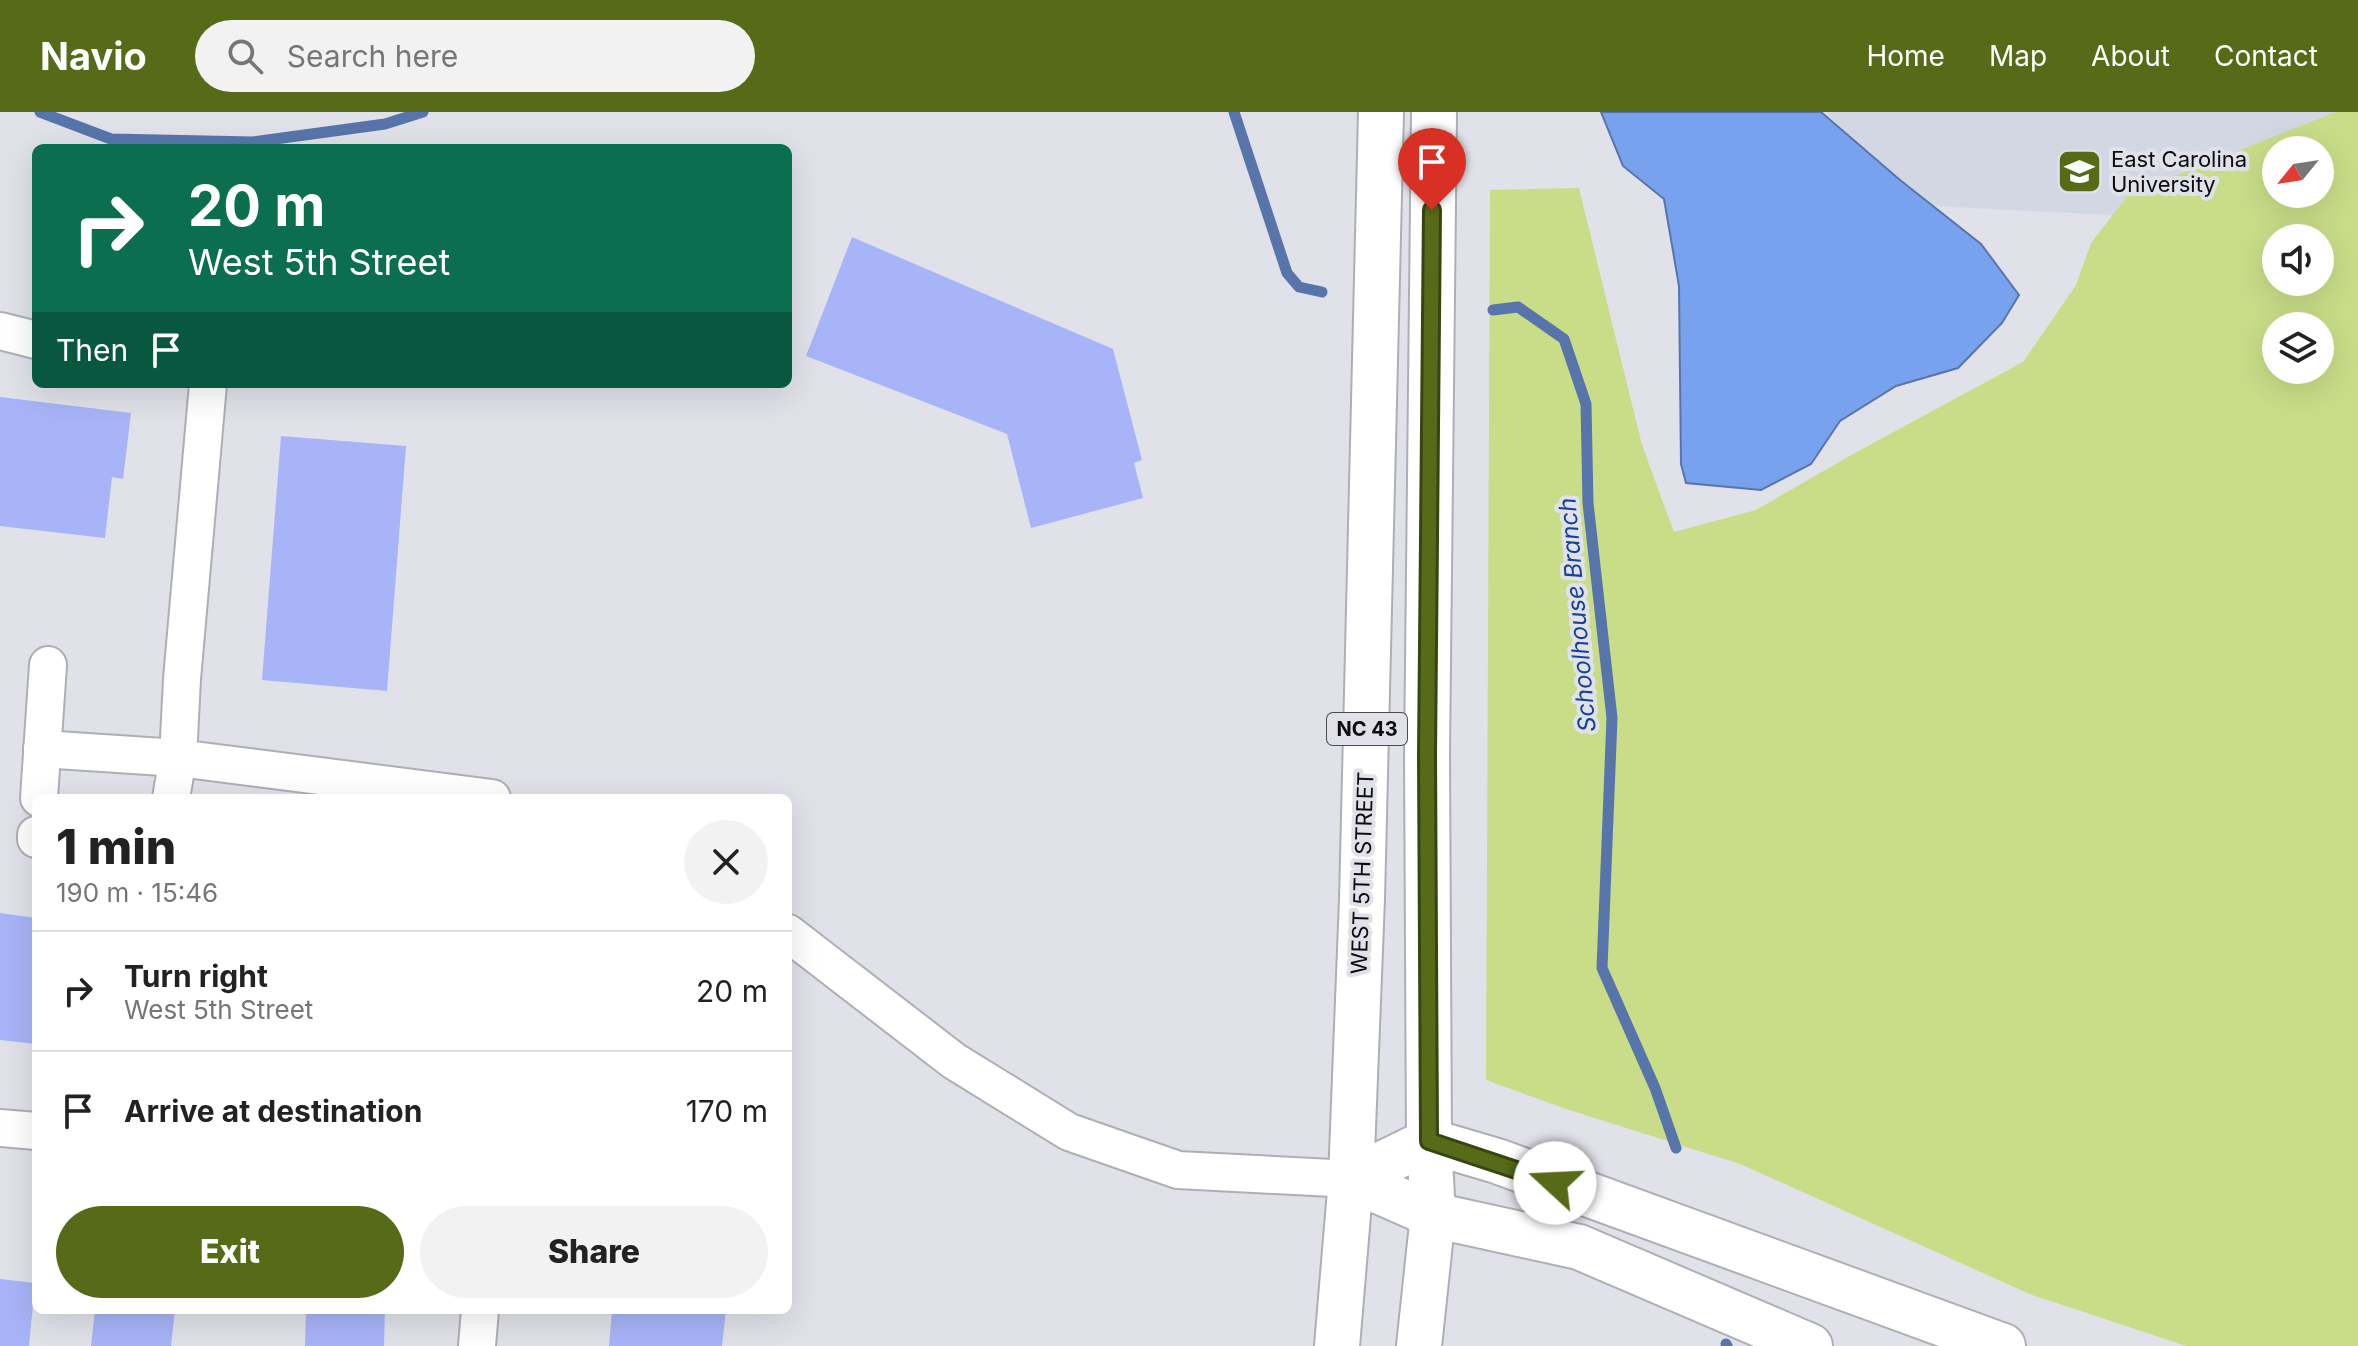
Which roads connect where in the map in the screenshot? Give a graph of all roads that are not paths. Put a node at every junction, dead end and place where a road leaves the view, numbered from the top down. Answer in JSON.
{"nodes":[{"id":1,"x":1381,"y":112,"type":"edge"},
{"id":2,"x":1434,"y":112,"type":"edge"},
{"id":3,"x":0,"y":331,"type":"edge"},
{"id":4,"x":32,"y":339,"type":"edge"},
{"id":5,"x":208,"y":388,"type":"edge"},
{"id":6,"x":48,"y":665,"type":"dead end"},
{"id":7,"x":42,"y":749,"type":"junction"},
{"id":8,"x":178,"y":758,"type":"junction"},
{"id":9,"x":39,"y":794,"type":"edge"},
{"id":10,"x":172,"y":794,"type":"edge"},
{"id":11,"x":461,"y":794,"type":"edge"},
{"id":12,"x":792,"y":936,"type":"edge"},
{"id":13,"x":0,"y":1128,"type":"edge"},
{"id":14,"x":32,"y":1131,"type":"edge"},
{"id":15,"x":1429,"y":1141,"type":"junction"},
{"id":16,"x":1351,"y":1179,"type":"junction"},
{"id":17,"x":1433,"y":1215,"type":"junction"},
{"id":18,"x":480,"y":1314,"type":"edge"},
{"id":19,"x":477,"y":1346,"type":"edge"},
{"id":20,"x":1337,"y":1346,"type":"edge"},
{"id":21,"x":1419,"y":1346,"type":"edge"},
{"id":22,"x":1810,"y":1346,"type":"edge"},
{"id":23,"x":2003,"y":1346,"type":"edge"}],
"edges":[{"from":1,"to":16,"type":"main road","name":"WEST 5TH STREET","number":"NC 43"},
{"from":2,"to":15,"type":"main road","number":"NC 43"},
{"from":3,"to":4,"type":"street"},
{"from":5,"to":8,"type":"street"},
{"from":6,"to":7,"type":"street"},
{"from":7,"to":8,"type":"street"},
{"from":7,"to":9,"type":"street"},
{"from":8,"to":10,"type":"street"},
{"from":8,"to":11,"type":"street"},
{"from":12,"to":16,"type":"street"},
{"from":13,"to":14,"type":"street"},
{"from":15,"to":16,"type":"main road"},
{"from":15,"to":17,"type":"main road","number":"NC 43"},
{"from":15,"to":23,"type":"main road"},
{"from":16,"to":17,"type":"main road"},
{"from":16,"to":20,"type":"main road","name":"WEST 5TH STREET","number":"NC 43"},
{"from":17,"to":21,"type":"main road","number":"NC 43"},
{"from":17,"to":22,"type":"main road"},
{"from":18,"to":19,"type":"street"}]}
